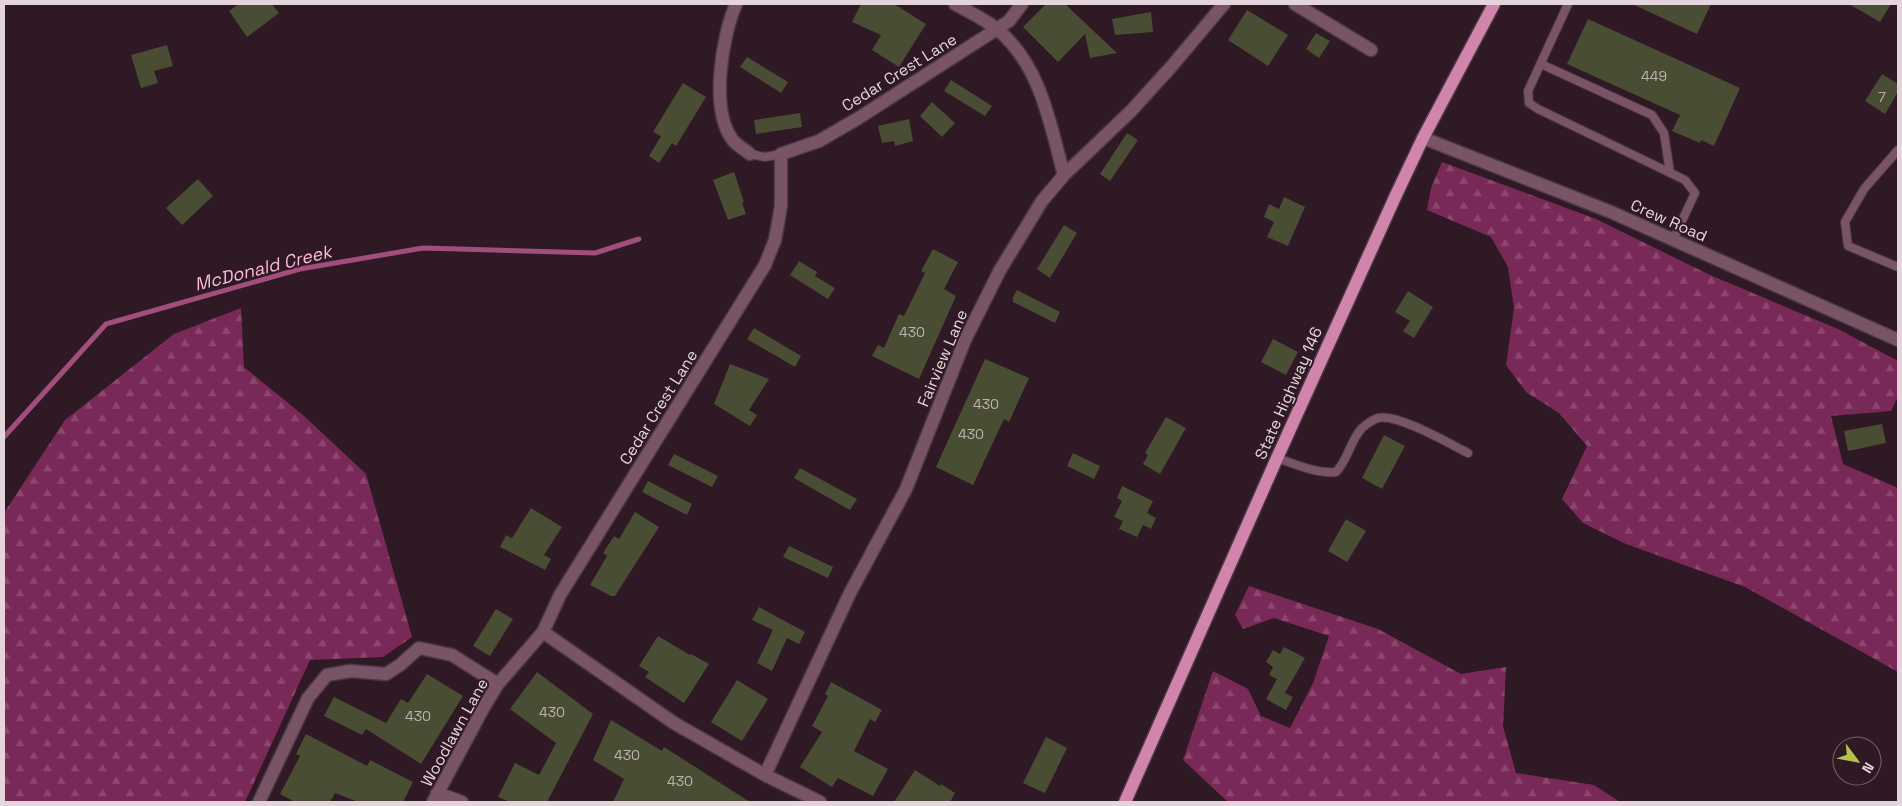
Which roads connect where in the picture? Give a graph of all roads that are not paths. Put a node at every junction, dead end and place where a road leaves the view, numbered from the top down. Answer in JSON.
{"nodes":[{"id":1,"x":736,"y":4,"type":"edge"},
{"id":2,"x":955,"y":4,"type":"edge"},
{"id":3,"x":1022,"y":4,"type":"edge"},
{"id":4,"x":1224,"y":4,"type":"edge"},
{"id":5,"x":1295,"y":4,"type":"edge"},
{"id":6,"x":1494,"y":4,"type":"edge"},
{"id":7,"x":1568,"y":4,"type":"edge"},
{"id":8,"x":997,"y":29,"type":"junction"},
{"id":9,"x":1371,"y":50,"type":"dead end"},
{"id":10,"x":1541,"y":64,"type":"junction"},
{"id":11,"x":1423,"y":138,"type":"junction"},
{"id":12,"x":1898,"y":150,"type":"edge"},
{"id":13,"x":750,"y":154,"type":"joint"},
{"id":14,"x":781,"y":154,"type":"junction"},
{"id":15,"x":1670,"y":173,"type":"junction"},
{"id":16,"x":1064,"y":175,"type":"junction"},
{"id":17,"x":1673,"y":240,"type":"junction"},
{"id":18,"x":1898,"y":267,"type":"edge"},
{"id":19,"x":1898,"y":340,"type":"edge"},
{"id":20,"x":1468,"y":453,"type":"dead end"},
{"id":21,"x":1277,"y":458,"type":"junction"},
{"id":22,"x":543,"y":632,"type":"junction"},
{"id":23,"x":498,"y":684,"type":"junction"},
{"id":24,"x":765,"y":775,"type":"junction"},
{"id":25,"x":435,"y":798,"type":"edge"},
{"id":26,"x":259,"y":802,"type":"edge"},
{"id":27,"x":462,"y":802,"type":"edge"},
{"id":28,"x":820,"y":802,"type":"edge"},
{"id":29,"x":1125,"y":802,"type":"edge"}],
"edges":[{"from":1,"to":13,"type":"street"},
{"from":2,"to":8,"type":"street"},
{"from":3,"to":8,"type":"street","name":"Cedar Crest Lane"},
{"from":4,"to":16,"type":"street","name":"Fairview Lane"},
{"from":5,"to":9,"type":"street"},
{"from":6,"to":11,"type":"main road","name":"State Highway 146"},
{"from":7,"to":10,"type":"lane"},
{"from":8,"to":14,"type":"street","name":"Cedar Crest Lane"},
{"from":8,"to":16,"type":"street"},
{"from":10,"to":15,"type":"lane"},
{"from":10,"to":15,"type":"lane"},
{"from":11,"to":17,"type":"street","name":"Crew Road"},
{"from":11,"to":21,"type":"main road","name":"State Highway 146"},
{"from":12,"to":18,"type":"lane"},
{"from":13,"to":14,"type":"lane"},
{"from":14,"to":22,"type":"street","name":"Cedar Crest Lane"},
{"from":15,"to":17,"type":"lane"},
{"from":16,"to":24,"type":"street","name":"Fairview Lane"},
{"from":17,"to":19,"type":"street","name":"Crew Road"},
{"from":20,"to":21,"type":"lane"},
{"from":21,"to":29,"type":"main road","name":"State Highway 146"},
{"from":22,"to":23,"type":"street","name":"Woodlawn Lane"},
{"from":22,"to":24,"type":"street"},
{"from":23,"to":25,"type":"street","name":"Woodlawn Lane"},
{"from":23,"to":26,"type":"street"},
{"from":24,"to":28,"type":"street"},
{"from":25,"to":27,"type":"street"}]}
